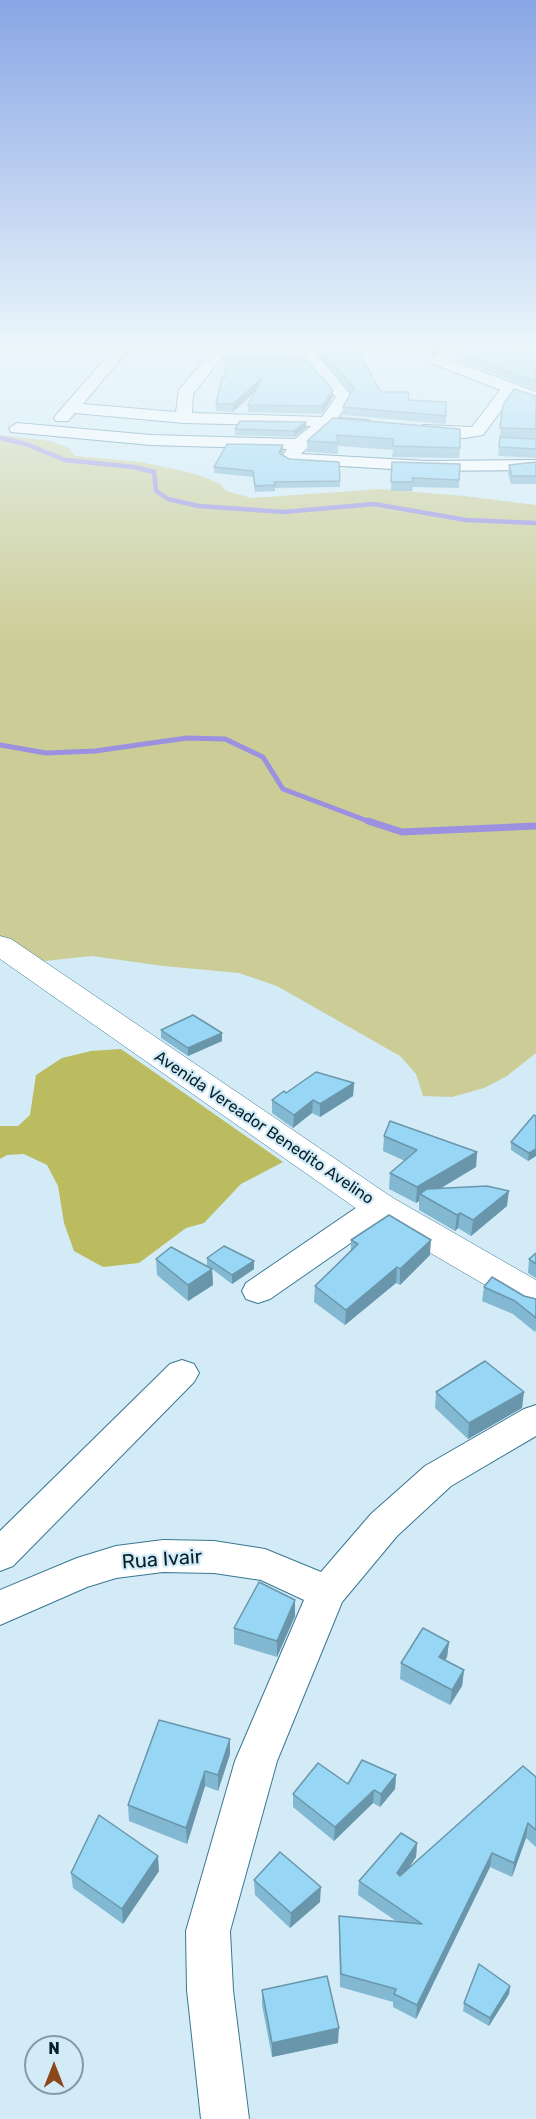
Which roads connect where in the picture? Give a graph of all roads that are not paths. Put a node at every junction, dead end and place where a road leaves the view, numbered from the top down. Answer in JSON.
{"nodes":[{"id":1,"x":202,"y":444,"type":"edge"},
{"id":2,"x":303,"y":444,"type":"edge"},
{"id":3,"x":295,"y":451,"type":"junction"},
{"id":4,"x":536,"y":465,"type":"edge"},
{"id":5,"x":0,"y":945,"type":"edge"},
{"id":6,"x":380,"y":1207,"type":"junction"},
{"id":7,"x":258,"y":1291,"type":"dead end"},
{"id":8,"x":536,"y":1297,"type":"edge"},
{"id":9,"x":182,"y":1373,"type":"dead end"},
{"id":10,"x":536,"y":1419,"type":"edge"},
{"id":11,"x":0,"y":1555,"type":"edge"},
{"id":12,"x":327,"y":1592,"type":"junction"},
{"id":13,"x":0,"y":1608,"type":"edge"},
{"id":14,"x":225,"y":2119,"type":"edge"}],
"edges":[{"from":1,"to":3,"type":"street"},
{"from":2,"to":3,"type":"street"},
{"from":3,"to":4,"type":"street"},
{"from":5,"to":6,"type":"main road","name":"Avenida Vereador Benedito Avelino"},
{"from":6,"to":7,"type":"street"},
{"from":6,"to":8,"type":"main road","name":"Avenida Vereador Benedito Avelino"},
{"from":9,"to":11,"type":"street"},
{"from":10,"to":12,"type":"street"},
{"from":12,"to":13,"type":"street","name":"Rua Ivair"},
{"from":12,"to":14,"type":"street"}]}
